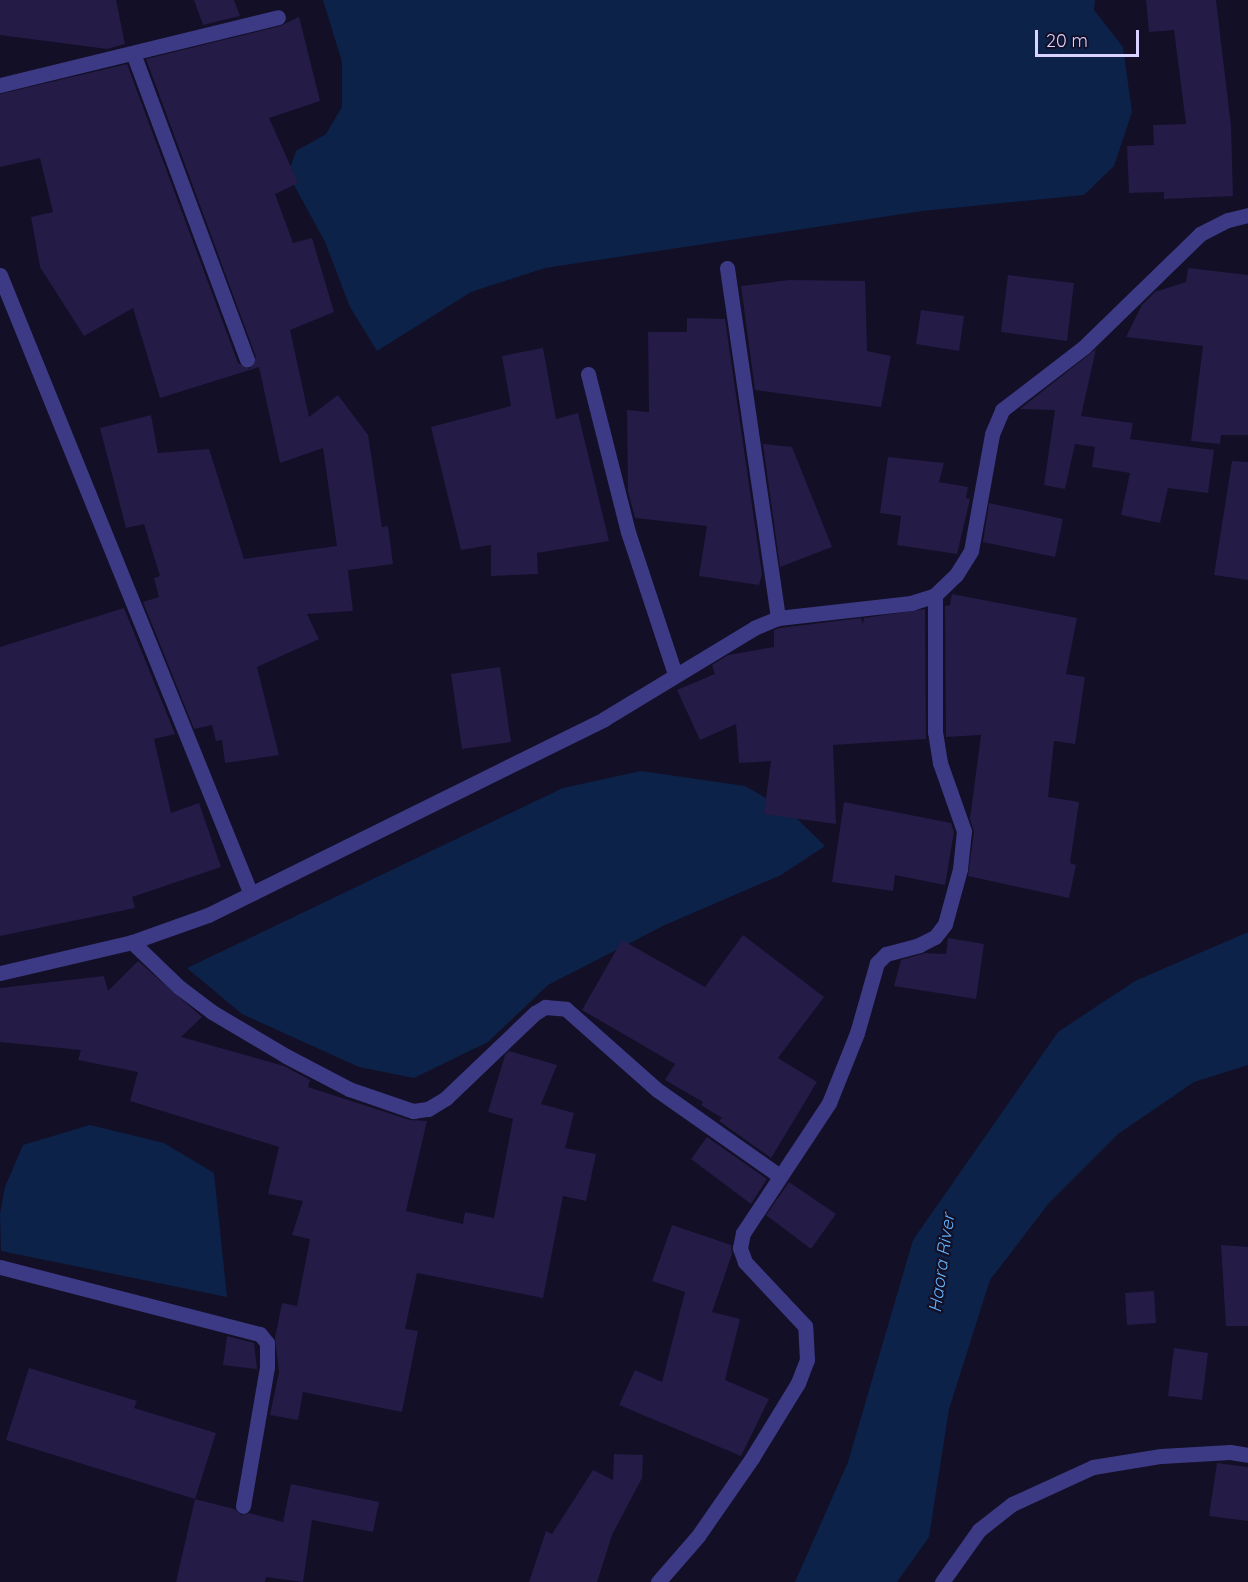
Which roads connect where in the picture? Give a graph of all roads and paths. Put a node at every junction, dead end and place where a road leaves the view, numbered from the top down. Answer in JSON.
{"nodes":[{"id":1,"x":278,"y":16,"type":"dead end"},
{"id":2,"x":133,"y":53,"type":"junction"},
{"id":3,"x":0,"y":86,"type":"edge"},
{"id":4,"x":1248,"y":215,"type":"edge"},
{"id":5,"x":727,"y":268,"type":"dead end"},
{"id":6,"x":0,"y":275,"type":"edge"},
{"id":7,"x":247,"y":360,"type":"dead end"},
{"id":8,"x":588,"y":374,"type":"dead end"},
{"id":9,"x":935,"y":595,"type":"junction"},
{"id":10,"x":778,"y":618,"type":"junction"},
{"id":11,"x":675,"y":674,"type":"junction"},
{"id":12,"x":250,"y":892,"type":"junction"},
{"id":13,"x":132,"y":942,"type":"junction"},
{"id":14,"x":0,"y":973,"type":"edge"},
{"id":15,"x":780,"y":1176,"type":"junction"},
{"id":16,"x":0,"y":1267,"type":"edge"},
{"id":17,"x":1248,"y":1455,"type":"edge"},
{"id":18,"x":243,"y":1506,"type":"dead end"},
{"id":19,"x":658,"y":1582,"type":"edge"},
{"id":20,"x":942,"y":1582,"type":"edge"}],
"edges":[{"from":1,"to":2,"type":"street"},
{"from":2,"to":3,"type":"street"},
{"from":2,"to":7,"type":"street"},
{"from":4,"to":9,"type":"street"},
{"from":5,"to":10,"type":"street"},
{"from":6,"to":12,"type":"street"},
{"from":8,"to":11,"type":"street"},
{"from":9,"to":10,"type":"street"},
{"from":9,"to":15,"type":"street"},
{"from":10,"to":11,"type":"street"},
{"from":11,"to":12,"type":"street"},
{"from":12,"to":13,"type":"street"},
{"from":13,"to":14,"type":"street"},
{"from":13,"to":15,"type":"street"},
{"from":15,"to":19,"type":"street"},
{"from":16,"to":18,"type":"street"},
{"from":17,"to":20,"type":"street"}]}
